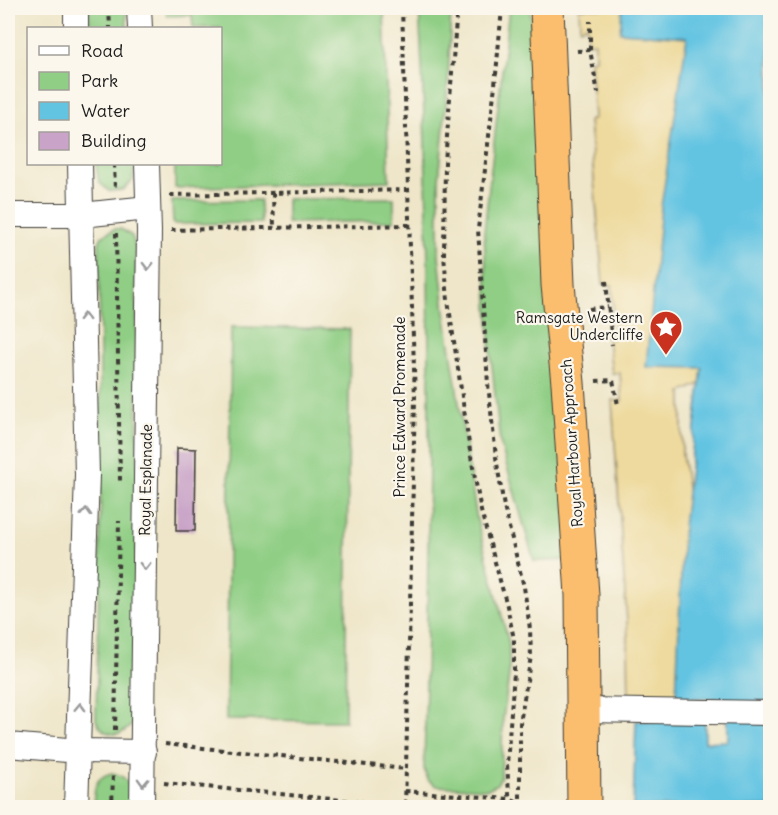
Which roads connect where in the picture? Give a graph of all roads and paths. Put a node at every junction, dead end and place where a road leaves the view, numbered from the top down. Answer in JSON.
{"nodes":[{"id":1,"x":76,"y":8,"type":"edge"},
{"id":2,"x":109,"y":8,"type":"edge"},
{"id":3,"x":139,"y":8,"type":"edge"},
{"id":4,"x":402,"y":8,"type":"edge"},
{"id":5,"x":457,"y":8,"type":"edge"},
{"id":6,"x":502,"y":8,"type":"edge"},
{"id":7,"x":547,"y":8,"type":"edge"},
{"id":8,"x":590,"y":21,"type":"dead end"},
{"id":9,"x":76,"y":27,"type":"edge"},
{"id":10,"x":110,"y":27,"type":"edge"},
{"id":11,"x":140,"y":27,"type":"edge"},
{"id":12,"x":574,"y":40,"type":"dead end"},
{"id":13,"x":590,"y":50,"type":"junction"},
{"id":14,"x":598,"y":93,"type":"dead end"},
{"id":15,"x":80,"y":165,"type":"edge"},
{"id":16,"x":114,"y":165,"type":"edge"},
{"id":17,"x":147,"y":165,"type":"edge"},
{"id":18,"x":409,"y":190,"type":"junction"},
{"id":19,"x":273,"y":193,"type":"junction"},
{"id":20,"x":115,"y":211,"type":"junction"},
{"id":21,"x":148,"y":211,"type":"junction"},
{"id":22,"x":8,"y":215,"type":"edge"},
{"id":23,"x":82,"y":215,"type":"junction"},
{"id":24,"x":410,"y":225,"type":"junction"},
{"id":25,"x":274,"y":228,"type":"junction"},
{"id":26,"x":606,"y":281,"type":"dead end"},
{"id":27,"x":612,"y":345,"type":"dead end"},
{"id":28,"x":614,"y":380,"type":"dead end"},
{"id":29,"x":618,"y":405,"type":"dead end"},
{"id":30,"x":120,"y":487,"type":"dead end"},
{"id":31,"x":119,"y":510,"type":"dead end"},
{"id":32,"x":584,"y":710,"type":"junction"},
{"id":33,"x":771,"y":713,"type":"edge"},
{"id":34,"x":8,"y":745,"type":"edge"},
{"id":35,"x":144,"y":747,"type":"junction"},
{"id":36,"x":79,"y":751,"type":"junction"},
{"id":37,"x":114,"y":752,"type":"junction"},
{"id":38,"x":406,"y":769,"type":"junction"},
{"id":39,"x":143,"y":781,"type":"junction"},
{"id":40,"x":405,"y":791,"type":"junction"},
{"id":41,"x":509,"y":799,"type":"junction"},
{"id":42,"x":519,"y":805,"type":"edge"},
{"id":43,"x":76,"y":807,"type":"edge"},
{"id":44,"x":112,"y":807,"type":"edge"},
{"id":45,"x":142,"y":807,"type":"edge"},
{"id":46,"x":405,"y":807,"type":"edge"},
{"id":47,"x":510,"y":807,"type":"edge"},
{"id":48,"x":584,"y":807,"type":"edge"}],
"edges":[{"from":1,"to":9,"type":"street"},
{"from":2,"to":10,"type":"path"},
{"from":3,"to":11,"type":"street"},
{"from":4,"to":18,"type":"path","name":"Prince Edward Promenade"},
{"from":5,"to":41,"type":"path"},
{"from":6,"to":42,"type":"path"},
{"from":7,"to":32,"type":"highway","name":"Royal Harbour Approach"},
{"from":8,"to":13,"type":"path"},
{"from":12,"to":13,"type":"path"},
{"from":13,"to":14,"type":"path"},
{"from":15,"to":23,"type":"street"},
{"from":16,"to":20,"type":"path"},
{"from":17,"to":21,"type":"street","name":"Royal Esplanade"},
{"from":18,"to":19,"type":"path"},
{"from":18,"to":24,"type":"path","name":"Prince Edward Promenade"},
{"from":19,"to":21,"type":"path"},
{"from":19,"to":25,"type":"path"},
{"from":20,"to":21,"type":"street"},
{"from":20,"to":23,"type":"street"},
{"from":20,"to":30,"type":"path"},
{"from":21,"to":25,"type":"path"},
{"from":21,"to":35,"type":"street","name":"Royal Esplanade","one_way":true},
{"from":22,"to":23,"type":"street"},
{"from":36,"to":23,"type":"street","one_way":true},
{"from":24,"to":25,"type":"path"},
{"from":24,"to":38,"type":"path","name":"Prince Edward Promenade"},
{"from":26,"to":27,"type":"path"},
{"from":28,"to":29,"type":"path"},
{"from":31,"to":37,"type":"path"},
{"from":32,"to":33,"type":"street"},
{"from":32,"to":48,"type":"highway","name":"Royal Harbour Approach"},
{"from":34,"to":36,"type":"street"},
{"from":35,"to":37,"type":"street"},
{"from":35,"to":38,"type":"path"},
{"from":35,"to":39,"type":"street","name":"Royal Esplanade"},
{"from":36,"to":37,"type":"street"},
{"from":36,"to":43,"type":"street"},
{"from":37,"to":44,"type":"path"},
{"from":38,"to":40,"type":"path","name":"Prince Edward Promenade"},
{"from":39,"to":45,"type":"street","name":"Royal Esplanade","one_way":true},
{"from":39,"to":46,"type":"path"},
{"from":40,"to":41,"type":"path"},
{"from":40,"to":46,"type":"path","name":"Prince Edward Promenade"},
{"from":41,"to":42,"type":"path"},
{"from":41,"to":47,"type":"path"}]}
